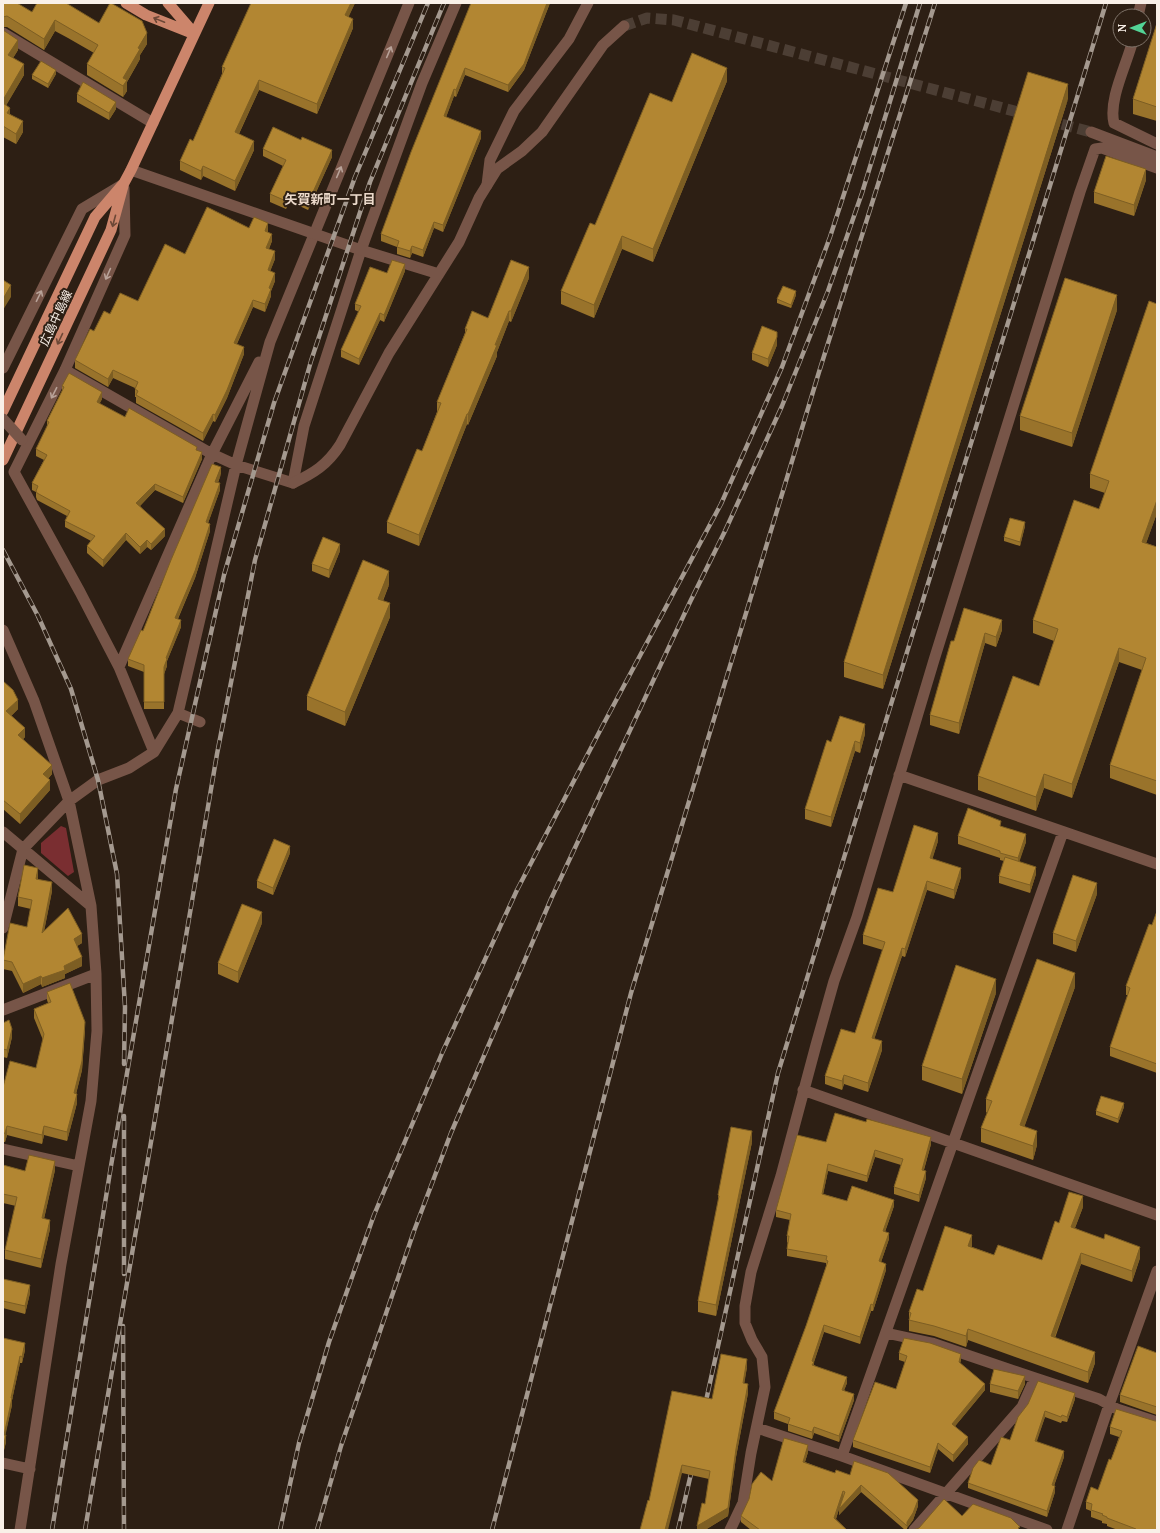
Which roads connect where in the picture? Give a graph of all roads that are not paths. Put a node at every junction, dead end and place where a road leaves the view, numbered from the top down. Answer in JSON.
{"nodes":[{"id":1,"x":126,"y":3,"type":"edge"},
{"id":2,"x":168,"y":3,"type":"edge"},
{"id":3,"x":209,"y":3,"type":"edge"},
{"id":4,"x":410,"y":3,"type":"edge"},
{"id":5,"x":456,"y":3,"type":"edge"},
{"id":6,"x":588,"y":3,"type":"edge"},
{"id":7,"x":624,"y":26,"type":"tunnel mouth"},
{"id":8,"x":3,"y":32,"type":"edge"},
{"id":9,"x":194,"y":34,"type":"junction"},
{"id":10,"x":1131,"y":48,"type":"edge"},
{"id":11,"x":153,"y":124,"type":"junction"},
{"id":12,"x":1091,"y":132,"type":"tunnel mouth"},
{"id":13,"x":1157,"y":144,"type":"edge"},
{"id":14,"x":1157,"y":156,"type":"edge"},
{"id":15,"x":1157,"y":168,"type":"edge"},
{"id":16,"x":131,"y":170,"type":"junction"},
{"id":17,"x":124,"y":183,"type":"junction"},
{"id":18,"x":486,"y":185,"type":"junction"},
{"id":19,"x":314,"y":234,"type":"junction"},
{"id":20,"x":361,"y":250,"type":"junction"},
{"id":21,"x":439,"y":274,"type":"junction"},
{"id":22,"x":270,"y":342,"type":"junction"},
{"id":23,"x":3,"y":368,"type":"edge"},
{"id":24,"x":65,"y":370,"type":"junction"},
{"id":25,"x":3,"y":411,"type":"edge"},
{"id":26,"x":3,"y":419,"type":"edge"},
{"id":27,"x":24,"y":443,"type":"junction"},
{"id":28,"x":212,"y":454,"type":"junction"},
{"id":29,"x":3,"y":460,"type":"edge"},
{"id":30,"x":236,"y":464,"type":"junction"},
{"id":31,"x":293,"y":483,"type":"junction"},
{"id":32,"x":4,"y":637,"type":"edge"},
{"id":33,"x":119,"y":667,"type":"junction"},
{"id":34,"x":178,"y":713,"type":"junction"},
{"id":35,"x":200,"y":722,"type":"dead end"},
{"id":36,"x":154,"y":752,"type":"junction"},
{"id":37,"x":899,"y":774,"type":"junction"},
{"id":38,"x":69,"y":802,"type":"junction"},
{"id":39,"x":3,"y":832,"type":"edge"},
{"id":40,"x":1063,"y":832,"type":"junction"},
{"id":41,"x":23,"y":849,"type":"junction"},
{"id":42,"x":1157,"y":864,"type":"edge"},
{"id":43,"x":91,"y":906,"type":"junction"},
{"id":44,"x":3,"y":928,"type":"edge"},
{"id":45,"x":96,"y":974,"type":"junction"},
{"id":46,"x":3,"y":1010,"type":"edge"},
{"id":47,"x":804,"y":1090,"type":"junction"},
{"id":48,"x":953,"y":1143,"type":"junction"},
{"id":49,"x":3,"y":1149,"type":"edge"},
{"id":50,"x":79,"y":1166,"type":"junction"},
{"id":51,"x":1157,"y":1215,"type":"edge"},
{"id":52,"x":1157,"y":1271,"type":"edge"},
{"id":53,"x":886,"y":1333,"type":"junction"},
{"id":54,"x":1036,"y":1378,"type":"junction"},
{"id":55,"x":1109,"y":1405,"type":"junction"},
{"id":56,"x":1157,"y":1422,"type":"edge"},
{"id":57,"x":757,"y":1428,"type":"junction"},
{"id":58,"x":842,"y":1456,"type":"junction"},
{"id":59,"x":3,"y":1463,"type":"edge"},
{"id":60,"x":30,"y":1469,"type":"junction"},
{"id":61,"x":946,"y":1494,"type":"junction"},
{"id":62,"x":20,"y":1530,"type":"edge"},
{"id":63,"x":732,"y":1530,"type":"edge"},
{"id":64,"x":914,"y":1530,"type":"edge"},
{"id":65,"x":1047,"y":1530,"type":"edge"},
{"id":66,"x":1067,"y":1530,"type":"edge"}],
"edges":[{"from":9,"to":1,"type":"main road","one_way":true},
{"from":2,"to":9,"type":"main road"},
{"from":3,"to":9,"type":"main road","name":"広島中島線"},
{"from":19,"to":4,"type":"street","one_way":true},
{"from":5,"to":20,"type":"street"},
{"from":6,"to":18,"type":"street"},
{"from":7,"to":18,"type":"street"},
{"from":8,"to":11,"type":"street"},
{"from":9,"to":11,"type":"main road","name":"広島中島線"},
{"from":10,"to":13,"type":"street"},
{"from":11,"to":16,"type":"main road","name":"広島中島線"},
{"from":12,"to":14,"type":"street"},
{"from":15,"to":37,"type":"street"},
{"from":16,"to":17,"type":"main road","name":"広島中島線"},
{"from":16,"to":19,"type":"street"},
{"from":23,"to":17,"type":"street","one_way":true},
{"from":17,"to":24,"type":"street","one_way":true},
{"from":17,"to":25,"type":"main road","name":"広島中島線"},
{"from":17,"to":29,"type":"main road","name":"広島中島線","one_way":true},
{"from":18,"to":21,"type":"street"},
{"from":19,"to":20,"type":"street"},
{"from":19,"to":22,"type":"street"},
{"from":20,"to":21,"type":"street"},
{"from":20,"to":31,"type":"street"},
{"from":21,"to":31,"type":"street"},
{"from":22,"to":28,"type":"street"},
{"from":22,"to":30,"type":"street"},
{"from":24,"to":27,"type":"street","one_way":true},
{"from":24,"to":28,"type":"street"},
{"from":26,"to":27,"type":"street","bridge":true},
{"from":27,"to":33,"type":"street"},
{"from":28,"to":30,"type":"street"},
{"from":28,"to":33,"type":"street"},
{"from":30,"to":31,"type":"street"},
{"from":30,"to":34,"type":"street"},
{"from":32,"to":38,"type":"street"},
{"from":33,"to":36,"type":"street"},
{"from":34,"to":35,"type":"street"},
{"from":34,"to":36,"type":"street"},
{"from":36,"to":38,"type":"street"},
{"from":37,"to":40,"type":"street"},
{"from":37,"to":47,"type":"street"},
{"from":38,"to":41,"type":"street"},
{"from":38,"to":43,"type":"street"},
{"from":39,"to":41,"type":"street"},
{"from":40,"to":42,"type":"street"},
{"from":40,"to":48,"type":"street"},
{"from":41,"to":43,"type":"street"},
{"from":41,"to":44,"type":"street"},
{"from":43,"to":45,"type":"street"},
{"from":45,"to":46,"type":"street"},
{"from":45,"to":50,"type":"street"},
{"from":47,"to":48,"type":"street"},
{"from":47,"to":57,"type":"street"},
{"from":48,"to":51,"type":"street"},
{"from":48,"to":53,"type":"street"},
{"from":49,"to":50,"type":"street"},
{"from":50,"to":60,"type":"street"},
{"from":52,"to":55,"type":"street"},
{"from":53,"to":54,"type":"street"},
{"from":53,"to":58,"type":"street"},
{"from":54,"to":55,"type":"street"},
{"from":54,"to":61,"type":"street"},
{"from":55,"to":56,"type":"street"},
{"from":55,"to":66,"type":"street"},
{"from":57,"to":58,"type":"street"},
{"from":57,"to":63,"type":"street"},
{"from":58,"to":61,"type":"street"},
{"from":59,"to":60,"type":"street"},
{"from":60,"to":62,"type":"street"},
{"from":61,"to":64,"type":"street"},
{"from":61,"to":65,"type":"street"}]}
